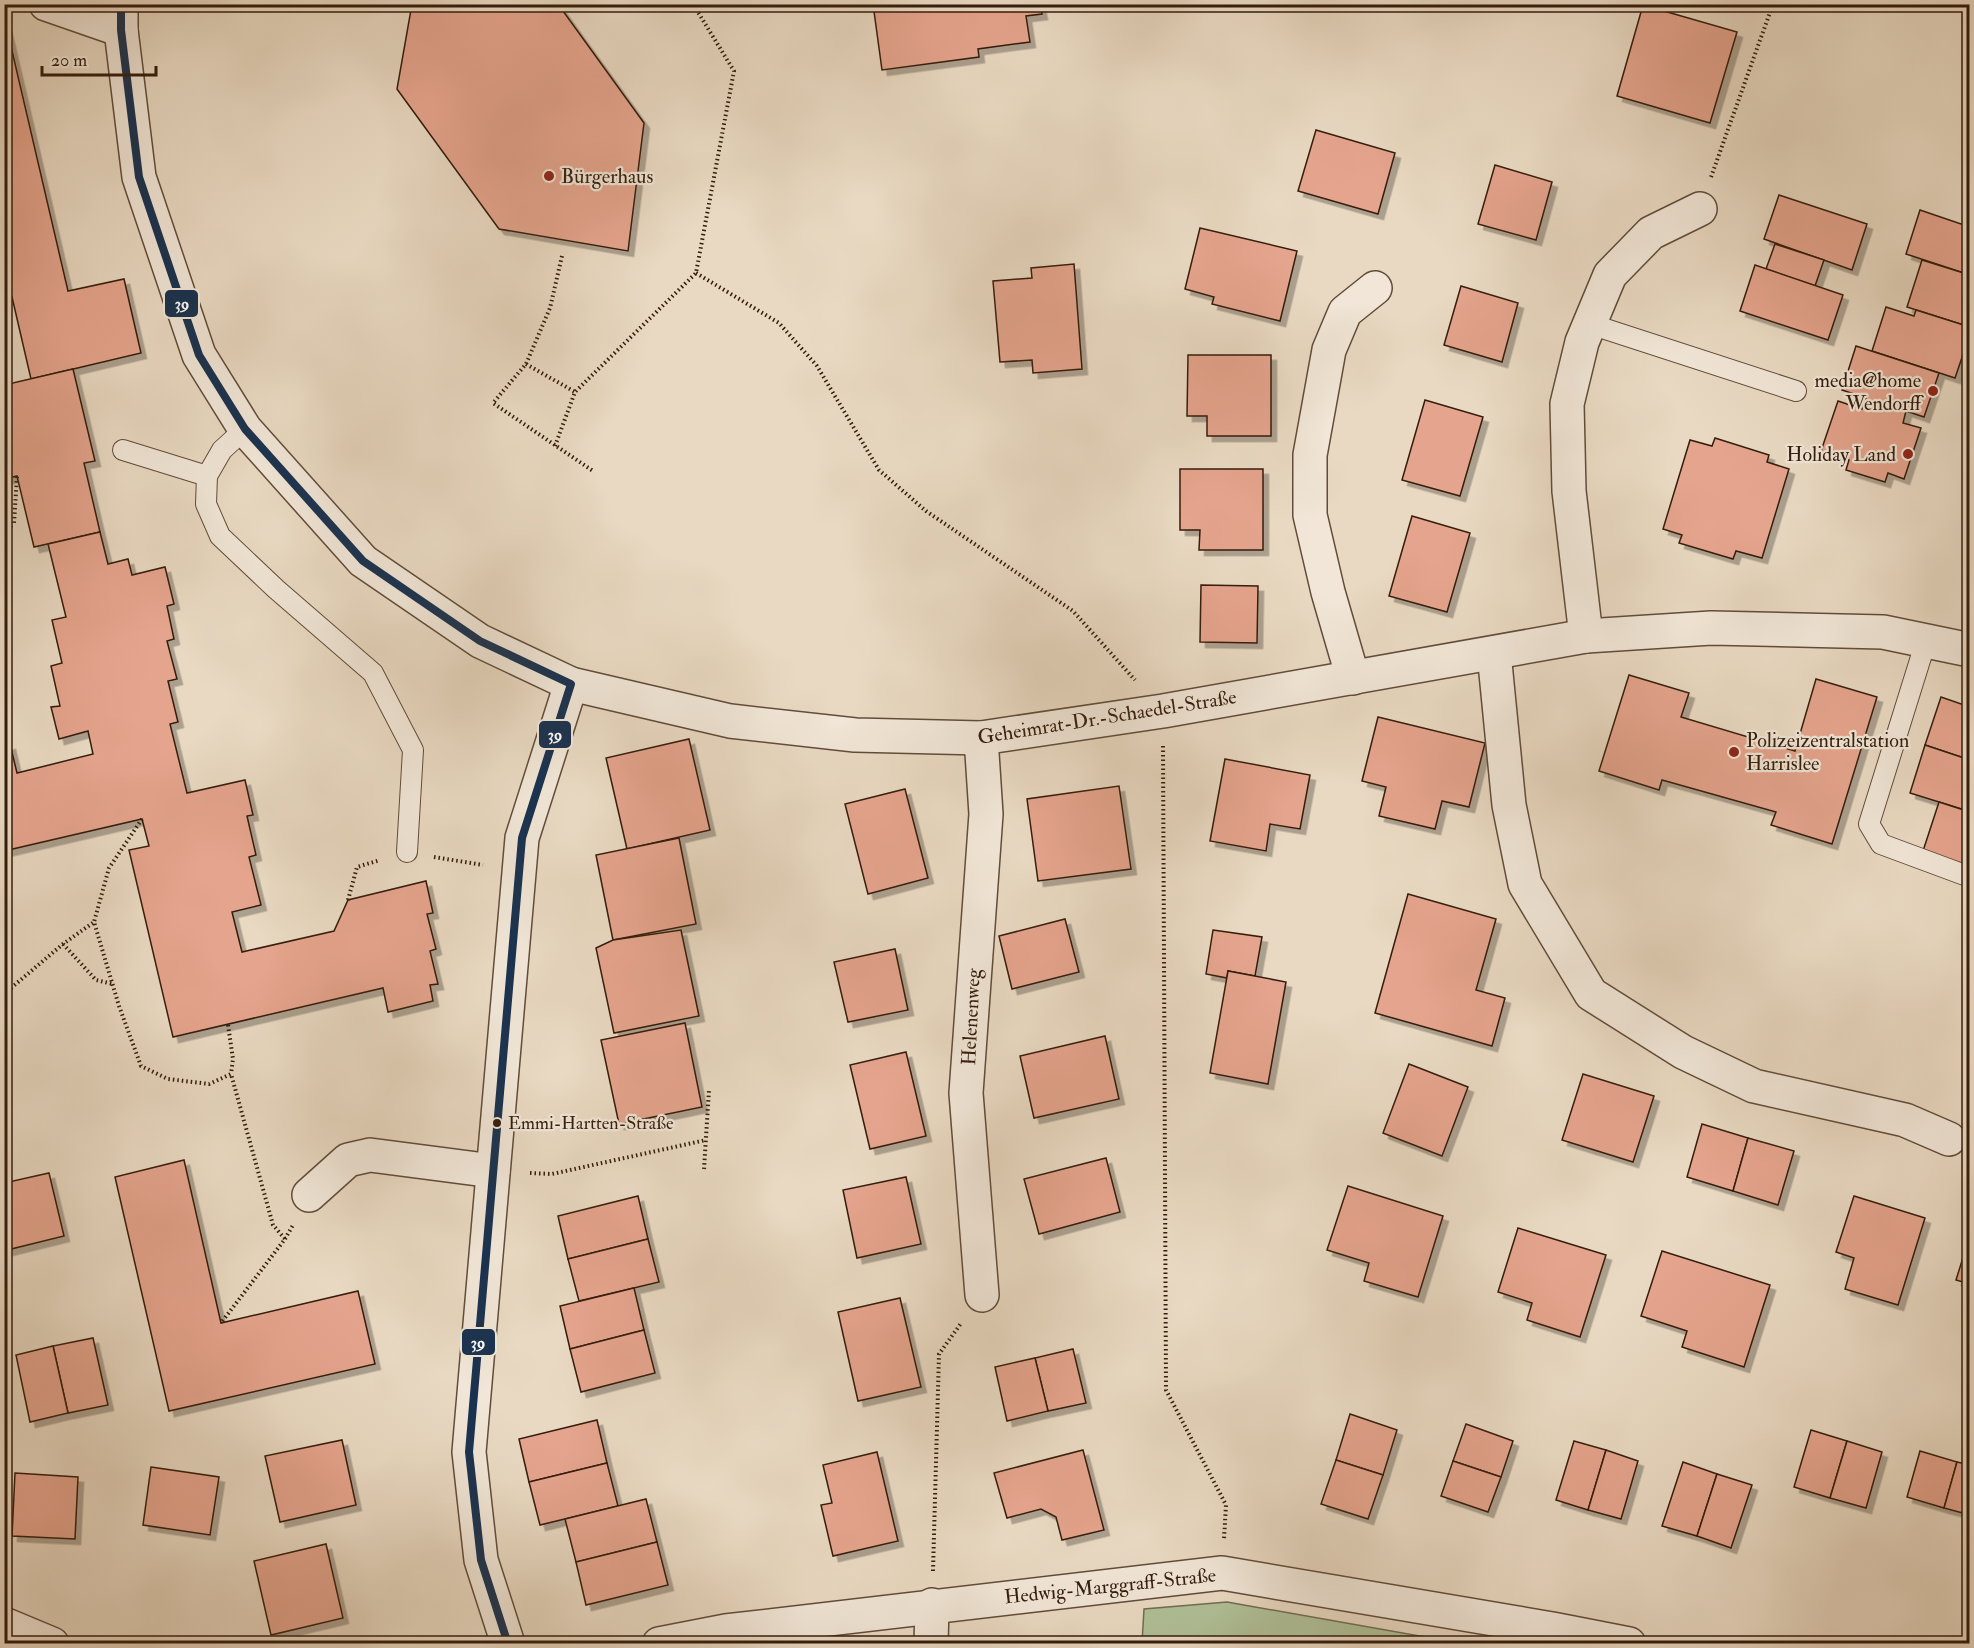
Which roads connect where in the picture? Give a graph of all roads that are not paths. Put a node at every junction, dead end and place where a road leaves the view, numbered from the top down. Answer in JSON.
{"nodes":[{"id":1,"x":46,"y":4,"type":"edge"},
{"id":2,"x":121,"y":17,"type":"edge"},
{"id":3,"x":1700,"y":209,"type":"road end"},
{"id":4,"x":1375,"y":288,"type":"dead end"},
{"id":5,"x":1590,"y":324,"type":"junction"},
{"id":6,"x":1796,"y":391,"type":"dead end"},
{"id":7,"x":245,"y":429,"type":"junction"},
{"id":8,"x":123,"y":450,"type":"dead end"},
{"id":9,"x":207,"y":476,"type":"junction"},
{"id":10,"x":1586,"y":636,"type":"junction"},
{"id":11,"x":1926,"y":641,"type":"junction"},
{"id":12,"x":1970,"y":650,"type":"edge"},
{"id":13,"x":1494,"y":653,"type":"junction"},
{"id":14,"x":1353,"y":678,"type":"junction"},
{"id":15,"x":571,"y":684,"type":"junction"},
{"id":16,"x":981,"y":738,"type":"junction"},
{"id":17,"x":407,"y":852,"type":"dead end"},
{"id":18,"x":1970,"y":877,"type":"edge"},
{"id":19,"x":1949,"y":1139,"type":"dead end"},
{"id":20,"x":493,"y":1171,"type":"junction"},
{"id":21,"x":309,"y":1195,"type":"dead end"},
{"id":22,"x":982,"y":1295,"type":"road end"},
{"id":23,"x":932,"y":1605,"type":"junction"},
{"id":24,"x":4,"y":1624,"type":"edge"},
{"id":25,"x":52,"y":1644,"type":"edge"},
{"id":26,"x":508,"y":1644,"type":"edge"},
{"id":27,"x":659,"y":1644,"type":"edge"},
{"id":28,"x":932,"y":1644,"type":"edge"},
{"id":29,"x":1629,"y":1644,"type":"edge"}],
"edges":[{"from":1,"to":2,"type":"street"},
{"from":2,"to":7,"type":"street","name":"Geheimrat-Dr.-Schaedel-Straße"},
{"from":3,"to":5,"type":"street"},
{"from":4,"to":14,"type":"street"},
{"from":5,"to":6,"type":"lane"},
{"from":5,"to":10,"type":"street"},
{"from":7,"to":9,"type":"lane"},
{"from":7,"to":15,"type":"street","name":"Geheimrat-Dr.-Schaedel-Straße"},
{"from":8,"to":9,"type":"lane"},
{"from":9,"to":17,"type":"lane"},
{"from":10,"to":11,"type":"street","name":"Geheimrat-Dr.-Schaedel-Straße"},
{"from":10,"to":13,"type":"street","name":"Geheimrat-Dr.-Schaedel-Straße"},
{"from":11,"to":12,"type":"street","name":"Geheimrat-Dr.-Schaedel-Straße"},
{"from":11,"to":18,"type":"lane"},
{"from":13,"to":14,"type":"street","name":"Geheimrat-Dr.-Schaedel-Straße"},
{"from":13,"to":19,"type":"street"},
{"from":14,"to":16,"type":"street","name":"Geheimrat-Dr.-Schaedel-Straße"},
{"from":15,"to":16,"type":"street","name":"Geheimrat-Dr.-Schaedel-Straße"},
{"from":15,"to":20,"type":"street"},
{"from":16,"to":22,"type":"street","name":"Helenenweg"},
{"from":20,"to":21,"type":"street"},
{"from":20,"to":26,"type":"street"},
{"from":23,"to":27,"type":"street","name":"Hedwig-Marggraff-Straße"},
{"from":23,"to":28,"type":"street"},
{"from":23,"to":29,"type":"street","name":"Hedwig-Marggraff-Straße"},
{"from":24,"to":25,"type":"street"}]}
